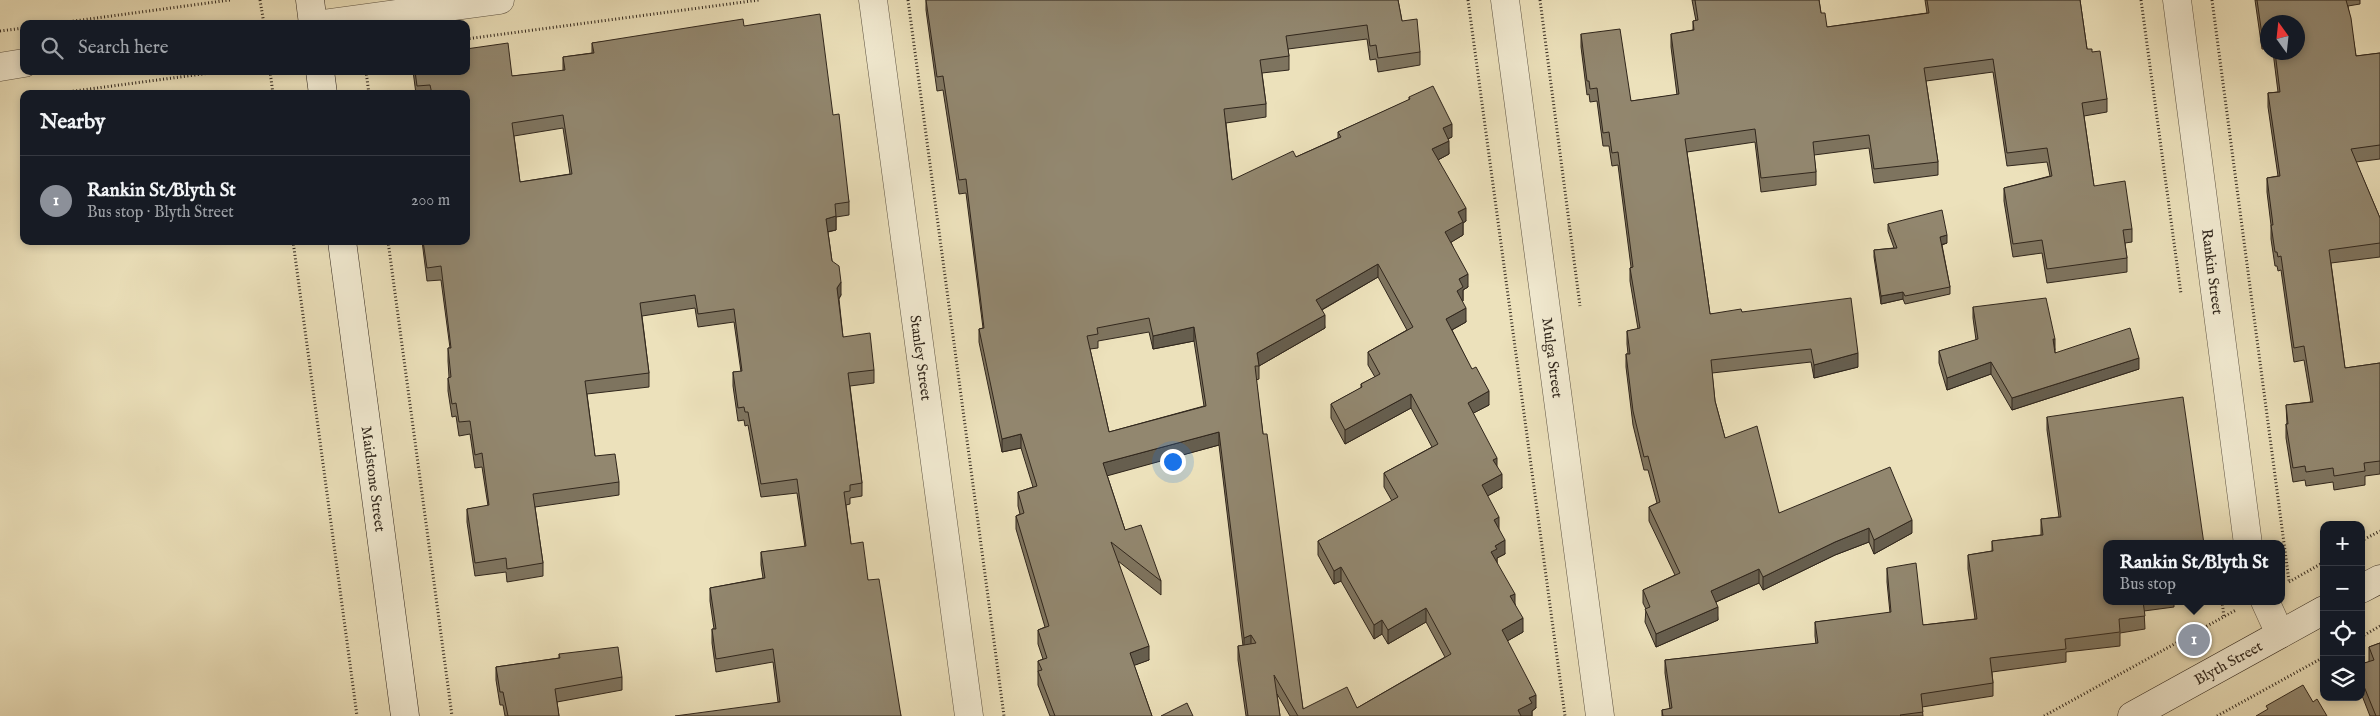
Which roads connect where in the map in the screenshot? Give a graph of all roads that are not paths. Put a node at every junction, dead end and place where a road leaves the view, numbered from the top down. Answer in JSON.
{"nodes":[{"id":1,"x":310,"y":0,"type":"edge"},
{"id":2,"x":500,"y":0,"type":"edge"},
{"id":3,"x":873,"y":0,"type":"edge"},
{"id":4,"x":1505,"y":0,"type":"edge"},
{"id":5,"x":2177,"y":0,"type":"edge"},
{"id":6,"x":312,"y":20,"type":"edge"},
{"id":7,"x":352,"y":20,"type":"edge"},
{"id":8,"x":20,"y":64,"type":"edge"},
{"id":9,"x":0,"y":67,"type":"edge"},
{"id":10,"x":321,"y":75,"type":"edge"},
{"id":11,"x":322,"y":90,"type":"edge"},
{"id":12,"x":343,"y":245,"type":"edge"},
{"id":13,"x":2247,"y":540,"type":"edge"},
{"id":14,"x":2380,"y":579,"type":"edge"},
{"id":15,"x":2365,"y":587,"type":"edge"},
{"id":16,"x":2267,"y":605,"type":"edge"},
{"id":17,"x":2322,"y":611,"type":"edge"},
{"id":18,"x":2280,"y":634,"type":"junction"},
{"id":19,"x":405,"y":716,"type":"edge"},
{"id":20,"x":969,"y":716,"type":"edge"},
{"id":21,"x":1600,"y":716,"type":"edge"},
{"id":22,"x":2132,"y":716,"type":"edge"}],
"edges":[{"from":1,"to":6,"type":"street"},
{"from":2,"to":7,"type":"street"},
{"from":3,"to":20,"type":"street","name":"Stanley Street"},
{"from":4,"to":21,"type":"street","name":"Mulga Street"},
{"from":5,"to":13,"type":"street","name":"Rankin Street"},
{"from":8,"to":9,"type":"street"},
{"from":10,"to":11,"type":"street"},
{"from":12,"to":19,"type":"street","name":"Maidstone Street"},
{"from":14,"to":15,"type":"street"},
{"from":16,"to":18,"type":"street"},
{"from":17,"to":18,"type":"street","name":"Blyth Street"},
{"from":18,"to":22,"type":"street","name":"Blyth Street"}]}
